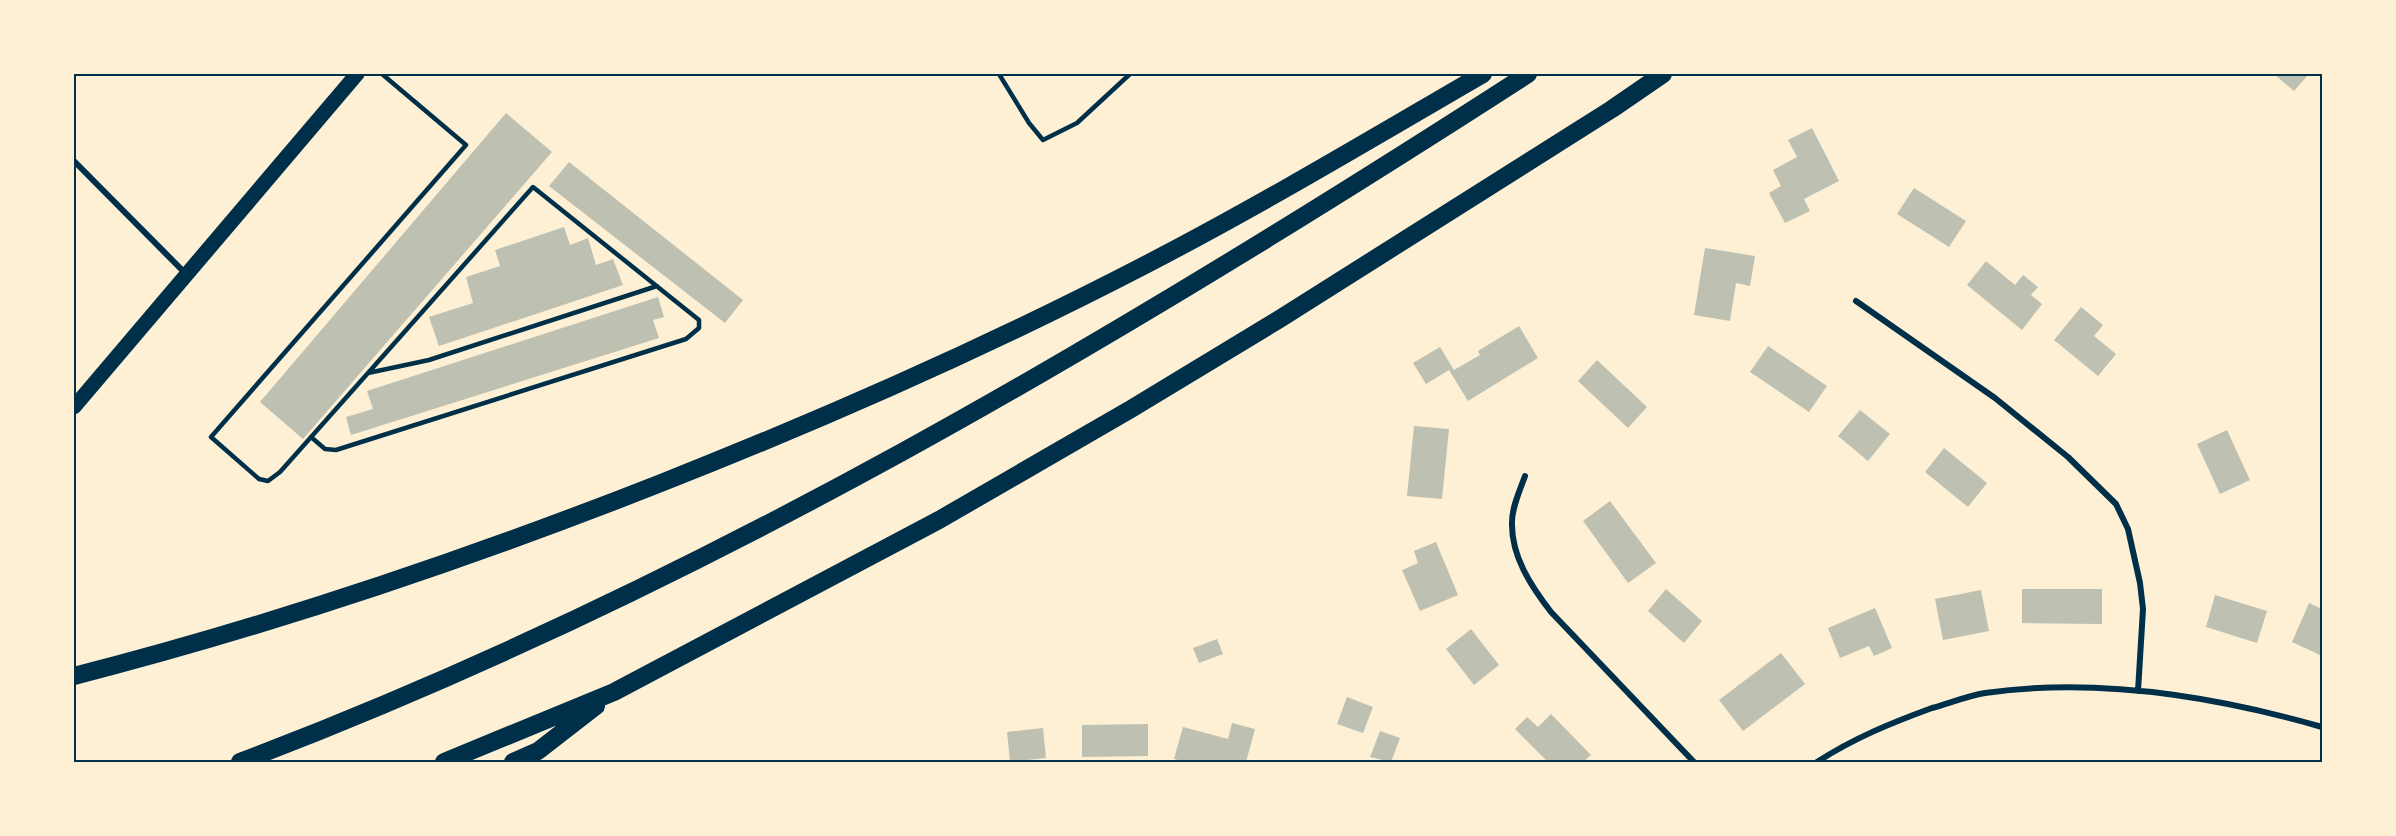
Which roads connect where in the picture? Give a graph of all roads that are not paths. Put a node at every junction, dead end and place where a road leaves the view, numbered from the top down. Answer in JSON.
{"nodes":[{"id":1,"x":357,"y":74,"type":"edge"},
{"id":2,"x":382,"y":74,"type":"edge"},
{"id":3,"x":999,"y":74,"type":"edge"},
{"id":4,"x":1130,"y":74,"type":"edge"},
{"id":5,"x":1483,"y":74,"type":"edge"},
{"id":6,"x":1528,"y":74,"type":"edge"},
{"id":7,"x":1663,"y":74,"type":"edge"},
{"id":8,"x":74,"y":161,"type":"edge"},
{"id":9,"x":186,"y":274,"type":"junction"},
{"id":10,"x":657,"y":286,"type":"junction"},
{"id":11,"x":1856,"y":301,"type":"dead end"},
{"id":12,"x":369,"y":373,"type":"junction"},
{"id":13,"x":74,"y":407,"type":"edge"},
{"id":14,"x":311,"y":437,"type":"junction"},
{"id":15,"x":1525,"y":476,"type":"dead end"},
{"id":16,"x":74,"y":676,"type":"edge"},
{"id":17,"x":2138,"y":691,"type":"junction"},
{"id":18,"x":614,"y":692,"type":"junction"},
{"id":19,"x":2322,"y":727,"type":"edge"},
{"id":20,"x":240,"y":762,"type":"edge"},
{"id":21,"x":444,"y":762,"type":"edge"},
{"id":22,"x":513,"y":762,"type":"edge"},
{"id":23,"x":1694,"y":762,"type":"edge"},
{"id":24,"x":1818,"y":762,"type":"edge"}],
"edges":[{"from":1,"to":9,"type":"main road"},
{"from":2,"to":14,"type":"lane"},
{"from":3,"to":4,"type":"lane"},
{"from":5,"to":16,"type":"highway"},
{"from":6,"to":20,"type":"highway"},
{"from":7,"to":18,"type":"highway"},
{"from":8,"to":9,"type":"street"},
{"from":9,"to":13,"type":"main road"},
{"from":10,"to":12,"type":"lane"},
{"from":10,"to":12,"type":"lane"},
{"from":10,"to":14,"type":"lane"},
{"from":11,"to":17,"type":"street"},
{"from":12,"to":14,"type":"lane"},
{"from":15,"to":23,"type":"street"},
{"from":17,"to":19,"type":"street"},
{"from":17,"to":24,"type":"street"},
{"from":18,"to":21,"type":"highway"},
{"from":18,"to":22,"type":"highway"}]}
